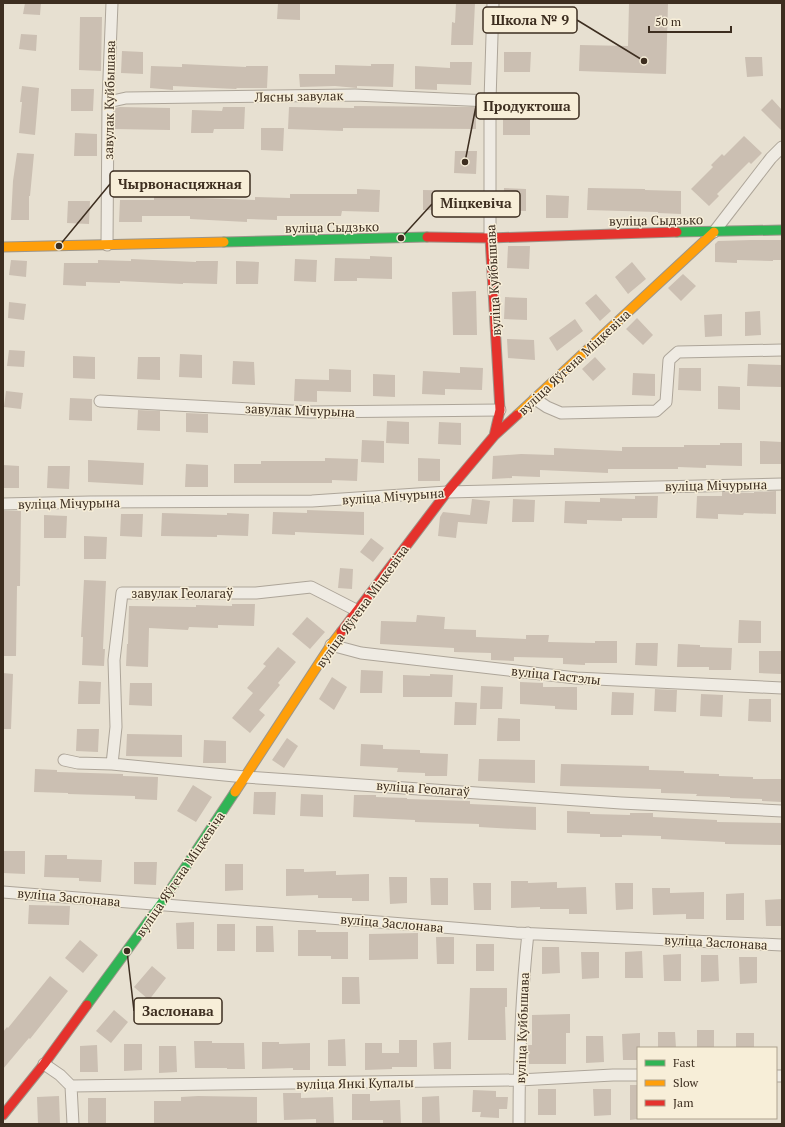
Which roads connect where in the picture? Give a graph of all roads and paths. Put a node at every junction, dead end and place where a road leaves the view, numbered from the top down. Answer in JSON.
{"nodes":[{"id":1,"x":112,"y":3,"type":"edge"},
{"id":2,"x":493,"y":3,"type":"edge"},
{"id":3,"x":490,"y":100,"type":"junction"},
{"id":4,"x":108,"y":102,"type":"junction"},
{"id":5,"x":782,"y":147,"type":"edge"},
{"id":6,"x":782,"y":230,"type":"edge"},
{"id":7,"x":714,"y":232,"type":"junction"},
{"id":8,"x":490,"y":238,"type":"junction"},
{"id":9,"x":107,"y":245,"type":"junction"},
{"id":10,"x":3,"y":247,"type":"edge"},
{"id":11,"x":782,"y":350,"type":"edge"},
{"id":12,"x":535,"y":399,"type":"junction"},
{"id":13,"x":100,"y":401,"type":"dead end"},
{"id":14,"x":500,"y":410,"type":"junction"},
{"id":15,"x":494,"y":436,"type":"junction"},
{"id":16,"x":782,"y":484,"type":"edge"},
{"id":17,"x":447,"y":492,"type":"junction"},
{"id":18,"x":3,"y":504,"type":"edge"},
{"id":19,"x":358,"y":612,"type":"junction"},
{"id":20,"x":331,"y":645,"type":"junction"},
{"id":21,"x":782,"y":688,"type":"edge"},
{"id":22,"x":64,"y":760,"type":"dead end"},
{"id":23,"x":112,"y":764,"type":"junction"},
{"id":24,"x":245,"y":777,"type":"junction"},
{"id":25,"x":782,"y":811,"type":"edge"},
{"id":26,"x":3,"y":892,"type":"edge"},
{"id":27,"x":161,"y":904,"type":"junction"},
{"id":28,"x":528,"y":933,"type":"junction"},
{"id":29,"x":782,"y":945,"type":"edge"},
{"id":30,"x":44,"y":1064,"type":"junction"},
{"id":31,"x":637,"y":1075,"type":"edge"},
{"id":32,"x":519,"y":1080,"type":"junction"},
{"id":33,"x":71,"y":1086,"type":"junction"},
{"id":34,"x":3,"y":1115,"type":"edge"},
{"id":35,"x":73,"y":1124,"type":"edge"},
{"id":36,"x":519,"y":1124,"type":"edge"}],
"edges":[{"from":1,"to":4,"type":"street","name":"завулак Куйбышава"},
{"from":2,"to":3,"type":"street","name":"вуліца Куйбышава"},
{"from":3,"to":4,"type":"street","name":"Лясны завулак"},
{"from":3,"to":8,"type":"street","name":"вуліца Куйбышава"},
{"from":4,"to":9,"type":"street","name":"завулак Куйбышава"},
{"from":5,"to":7,"type":"street","name":"вуліца Яўгена Міцкевіча"},
{"from":6,"to":7,"type":"street","name":"вуліца Сыдзько"},
{"from":7,"to":8,"type":"street","name":"вуліца Сыдзько"},
{"from":7,"to":12,"type":"street","name":"вуліца Яўгена Міцкевіча"},
{"from":8,"to":9,"type":"street","name":"вуліца Сыдзько"},
{"from":8,"to":14,"type":"street","name":"вуліца Куйбышава"},
{"from":9,"to":10,"type":"street","name":"вуліца Сыдзько"},
{"from":11,"to":12,"type":"street"},
{"from":12,"to":15,"type":"street","name":"вуліца Яўгена Міцкевіча"},
{"from":13,"to":14,"type":"street","name":"завулак Мічурына"},
{"from":14,"to":15,"type":"street","name":"вуліца Куйбышава"},
{"from":15,"to":17,"type":"street","name":"вуліца Яўгена Міцкевіча"},
{"from":16,"to":17,"type":"street","name":"вуліца Мічурына"},
{"from":17,"to":18,"type":"street","name":"вуліца Мічурына"},
{"from":17,"to":19,"type":"street","name":"вуліца Яўгена Міцкевіча"},
{"from":19,"to":20,"type":"street","name":"вуліца Яўгена Міцкевіча"},
{"from":19,"to":23,"type":"street","name":"завулак Геолагаў"},
{"from":20,"to":21,"type":"street","name":"вуліца Гастэлы"},
{"from":20,"to":24,"type":"street","name":"вуліца Яўгена Міцкевіча"},
{"from":22,"to":23,"type":"street","name":"вуліца Геолагаў"},
{"from":23,"to":24,"type":"street","name":"вуліца Геолагаў"},
{"from":24,"to":25,"type":"street","name":"вуліца Геолагаў"},
{"from":24,"to":27,"type":"street","name":"вуліца Яўгена Міцкевіча"},
{"from":26,"to":27,"type":"street","name":"вуліца Заслонава"},
{"from":27,"to":28,"type":"street","name":"вуліца Заслонава"},
{"from":27,"to":30,"type":"street","name":"вуліца Яўгена Міцкевіча"},
{"from":28,"to":29,"type":"street","name":"вуліца Заслонава"},
{"from":28,"to":32,"type":"street","name":"вуліца Куйбышава"},
{"from":30,"to":33,"type":"street"},
{"from":30,"to":34,"type":"street","name":"вуліца Яўгена Міцкевіча"},
{"from":31,"to":32,"type":"street","name":"вуліца Янкі Купалы"},
{"from":32,"to":33,"type":"street","name":"вуліца Янкі Купалы"},
{"from":32,"to":36,"type":"street","name":"вуліца Куйбышава"},
{"from":33,"to":35,"type":"street"}]}
